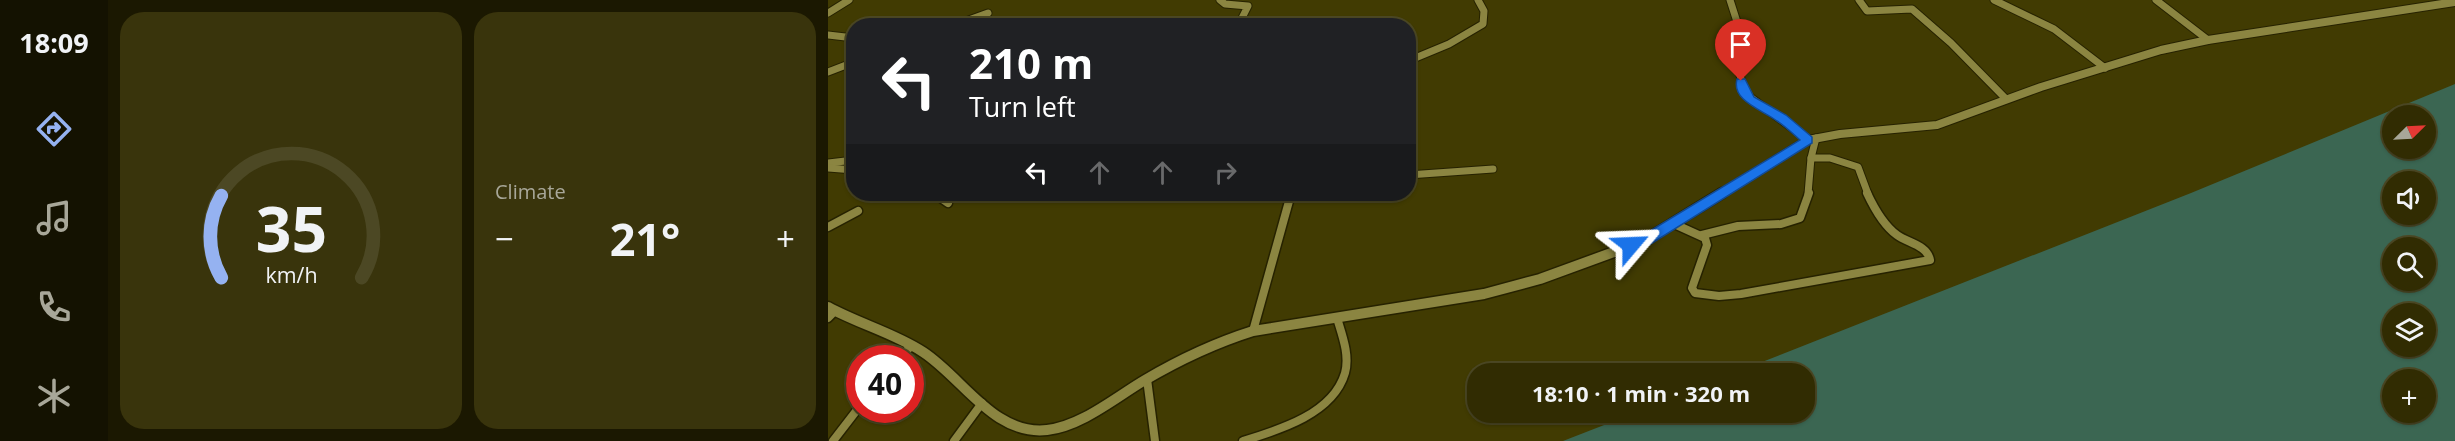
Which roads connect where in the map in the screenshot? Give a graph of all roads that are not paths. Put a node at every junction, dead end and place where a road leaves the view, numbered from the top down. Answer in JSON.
{"nodes":[{"id":1,"x":849,"y":0,"type":"edge"},
{"id":2,"x":1220,"y":0,"type":"edge"},
{"id":3,"x":1478,"y":0,"type":"edge"},
{"id":4,"x":1730,"y":0,"type":"edge"},
{"id":5,"x":1859,"y":0,"type":"edge"},
{"id":6,"x":1994,"y":0,"type":"edge"},
{"id":7,"x":2156,"y":0,"type":"edge"},
{"id":8,"x":2455,"y":2,"type":"edge"},
{"id":9,"x":828,"y":13,"type":"edge"},
{"id":10,"x":988,"y":13,"type":"dead end"},
{"id":11,"x":974,"y":18,"type":"edge"},
{"id":12,"x":1242,"y":18,"type":"edge"},
{"id":13,"x":828,"y":35,"type":"edge"},
{"id":14,"x":846,"y":37,"type":"edge"},
{"id":15,"x":2208,"y":40,"type":"junction"},
{"id":16,"x":1416,"y":58,"type":"edge"},
{"id":17,"x":846,"y":65,"type":"edge"},
{"id":18,"x":2105,"y":68,"type":"junction"},
{"id":19,"x":828,"y":72,"type":"edge"},
{"id":20,"x":2006,"y":99,"type":"junction"},
{"id":21,"x":1812,"y":139,"type":"junction"},
{"id":22,"x":1811,"y":158,"type":"junction"},
{"id":23,"x":846,"y":161,"type":"edge"},
{"id":24,"x":828,"y":163,"type":"edge"},
{"id":25,"x":828,"y":168,"type":"edge"},
{"id":26,"x":846,"y":169,"type":"edge"},
{"id":27,"x":1493,"y":169,"type":"dead end"},
{"id":28,"x":1416,"y":174,"type":"edge"},
{"id":29,"x":1289,"y":201,"type":"edge"},
{"id":30,"x":858,"y":211,"type":"dead end"},
{"id":31,"x":1672,"y":223,"type":"junction"},
{"id":32,"x":828,"y":227,"type":"edge"},
{"id":33,"x":1702,"y":235,"type":"junction"},
{"id":34,"x":830,"y":312,"type":"edge"},
{"id":35,"x":1337,"y":318,"type":"junction"},
{"id":36,"x":1253,"y":331,"type":"junction"},
{"id":37,"x":909,"y":345,"type":"edge"},
{"id":38,"x":924,"y":353,"type":"edge"},
{"id":39,"x":1147,"y":379,"type":"junction"},
{"id":40,"x":982,"y":403,"type":"junction"},
{"id":41,"x":847,"y":423,"type":"edge"},
{"id":42,"x":833,"y":441,"type":"edge"},
{"id":43,"x":954,"y":441,"type":"edge"},
{"id":44,"x":1155,"y":441,"type":"edge"},
{"id":45,"x":1243,"y":441,"type":"edge"}],
"edges":[{"from":1,"to":9,"type":"street"},
{"from":2,"to":12,"type":"street"},
{"from":3,"to":16,"type":"street"},
{"from":4,"to":21,"type":"street"},
{"from":5,"to":20,"type":"street"},
{"from":6,"to":18,"type":"street"},
{"from":7,"to":15,"type":"street"},
{"from":8,"to":15,"type":"street"},
{"from":10,"to":11,"type":"street"},
{"from":13,"to":14,"type":"street"},
{"from":15,"to":18,"type":"street"},
{"from":17,"to":19,"type":"street"},
{"from":18,"to":20,"type":"street"},
{"from":20,"to":21,"type":"street"},
{"from":21,"to":22,"type":"street"},
{"from":21,"to":31,"type":"street"},
{"from":22,"to":33,"type":"street"},
{"from":22,"to":33,"type":"street"},
{"from":23,"to":24,"type":"street"},
{"from":25,"to":26,"type":"street"},
{"from":27,"to":28,"type":"street"},
{"from":29,"to":36,"type":"street"},
{"from":30,"to":32,"type":"street"},
{"from":31,"to":33,"type":"street"},
{"from":31,"to":35,"type":"street"},
{"from":34,"to":37,"type":"street"},
{"from":35,"to":36,"type":"street"},
{"from":35,"to":45,"type":"street"},
{"from":36,"to":39,"type":"street"},
{"from":38,"to":40,"type":"street"},
{"from":39,"to":40,"type":"street"},
{"from":39,"to":44,"type":"street"},
{"from":40,"to":43,"type":"street"},
{"from":41,"to":42,"type":"street"}]}
